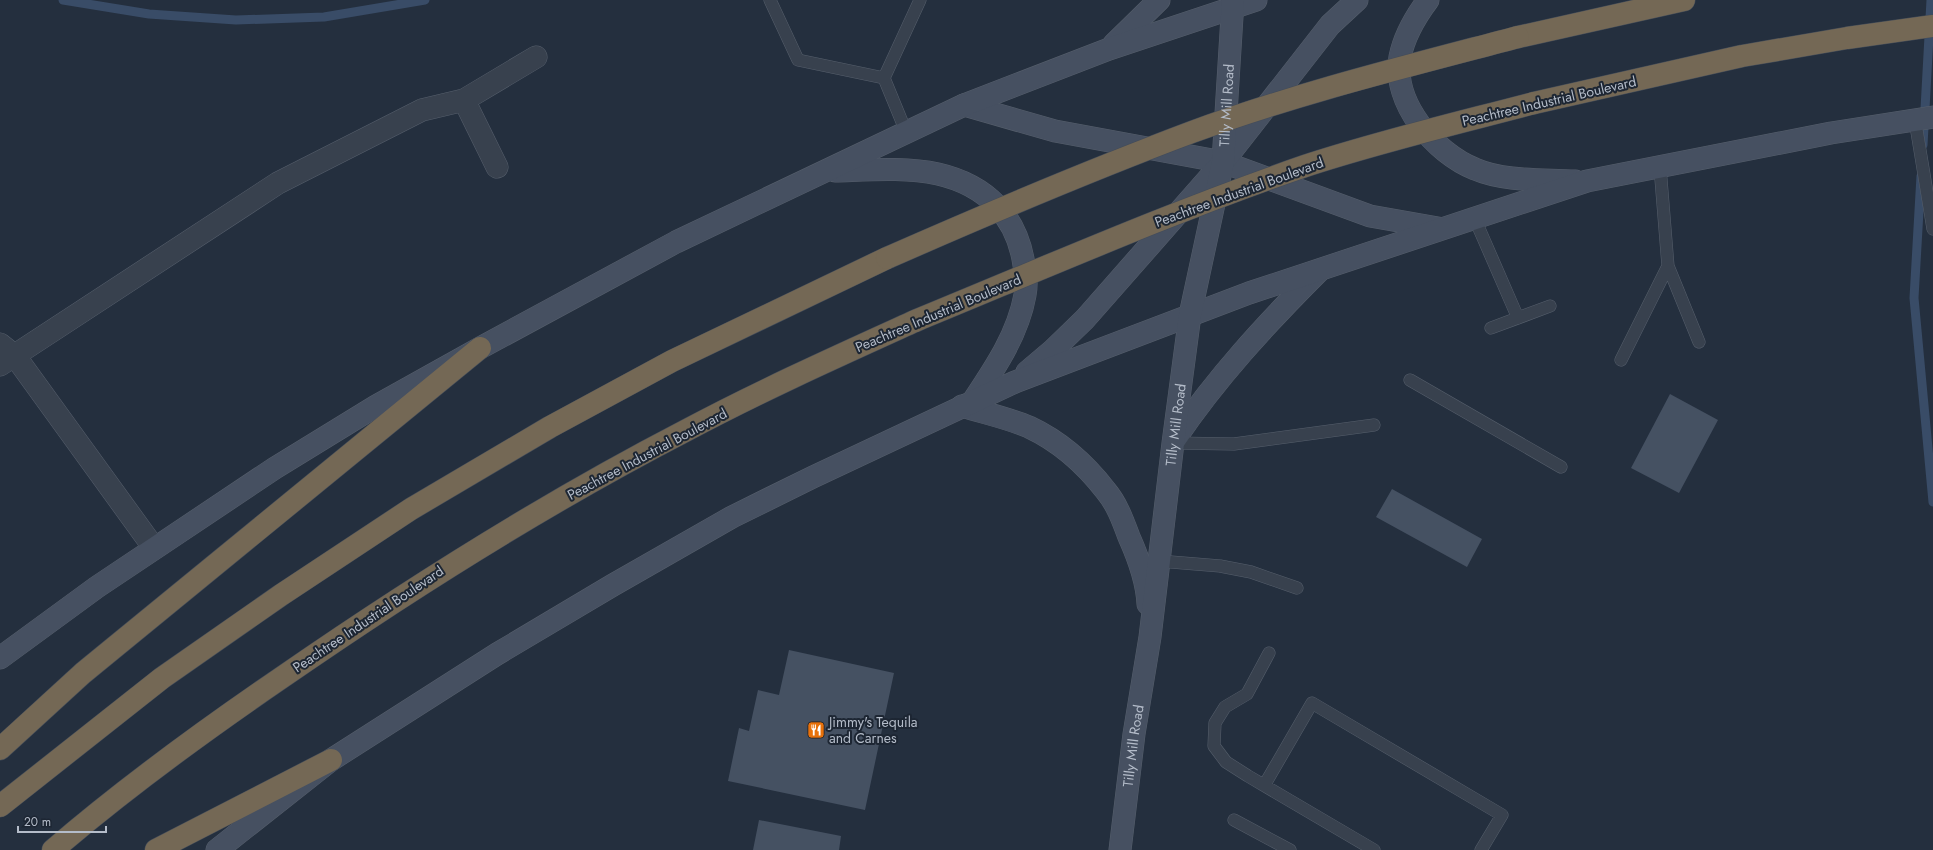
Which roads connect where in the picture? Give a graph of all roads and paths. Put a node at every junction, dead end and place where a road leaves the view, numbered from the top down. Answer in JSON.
{"nodes":[{"id":1,"x":770,"y":0,"type":"edge"},
{"id":2,"x":920,"y":0,"type":"edge"},
{"id":3,"x":1159,"y":0,"type":"edge"},
{"id":4,"x":1256,"y":0,"type":"edge"},
{"id":5,"x":1357,"y":0,"type":"edge"},
{"id":6,"x":1428,"y":0,"type":"edge"},
{"id":7,"x":1684,"y":0,"type":"edge"},
{"id":8,"x":1233,"y":4,"type":"edge"},
{"id":9,"x":1933,"y":26,"type":"edge"},
{"id":10,"x":1109,"y":49,"type":"junction"},
{"id":11,"x":536,"y":57,"type":"dead end"},
{"id":12,"x":884,"y":78,"type":"junction"},
{"id":13,"x":464,"y":100,"type":"junction"},
{"id":14,"x":964,"y":105,"type":"junction"},
{"id":15,"x":1924,"y":118,"type":"edge"},
{"id":16,"x":907,"y":134,"type":"junction"},
{"id":17,"x":1223,"y":162,"type":"junction"},
{"id":18,"x":497,"y":167,"type":"dead end"},
{"id":19,"x":1660,"y":167,"type":"junction"},
{"id":20,"x":828,"y":171,"type":"junction"},
{"id":21,"x":1587,"y":181,"type":"junction"},
{"id":22,"x":1931,"y":199,"type":"edge"},
{"id":23,"x":1474,"y":218,"type":"junction"},
{"id":24,"x":1440,"y":229,"type":"junction"},
{"id":25,"x":1933,"y":229,"type":"edge"},
{"id":26,"x":1668,"y":266,"type":"junction"},
{"id":27,"x":1322,"y":267,"type":"junction"},
{"id":28,"x":1550,"y":306,"type":"dead end"},
{"id":29,"x":1190,"y":315,"type":"junction"},
{"id":30,"x":1518,"y":318,"type":"junction"},
{"id":31,"x":1491,"y":328,"type":"dead end"},
{"id":32,"x":1699,"y":342,"type":"dead end"},
{"id":33,"x":480,"y":348,"type":"junction"},
{"id":34,"x":5,"y":355,"type":"edge"},
{"id":35,"x":1621,"y":360,"type":"dead end"},
{"id":36,"x":1410,"y":380,"type":"dead end"},
{"id":37,"x":1015,"y":382,"type":"junction"},
{"id":38,"x":968,"y":404,"type":"junction"},
{"id":39,"x":1374,"y":425,"type":"dead end"},
{"id":40,"x":1173,"y":443,"type":"junction"},
{"id":41,"x":1561,"y":467,"type":"dead end"},
{"id":42,"x":154,"y":548,"type":"junction"},
{"id":43,"x":1159,"y":561,"type":"junction"},
{"id":44,"x":1297,"y":588,"type":"dead end"},
{"id":45,"x":1150,"y":637,"type":"junction"},
{"id":46,"x":1269,"y":653,"type":"dead end"},
{"id":47,"x":0,"y":658,"type":"edge"},
{"id":48,"x":0,"y":749,"type":"edge"},
{"id":49,"x":331,"y":760,"type":"junction"},
{"id":50,"x":1265,"y":784,"type":"junction"},
{"id":51,"x":0,"y":806,"type":"edge"},
{"id":52,"x":1234,"y":820,"type":"dead end"},
{"id":53,"x":52,"y":850,"type":"edge"},
{"id":54,"x":156,"y":850,"type":"edge"},
{"id":55,"x":217,"y":850,"type":"edge"},
{"id":56,"x":1120,"y":850,"type":"edge"},
{"id":57,"x":1290,"y":850,"type":"edge"},
{"id":58,"x":1374,"y":850,"type":"edge"},
{"id":59,"x":1481,"y":850,"type":"edge"}],
"edges":[{"from":1,"to":12,"type":"lane"},
{"from":2,"to":12,"type":"lane"},
{"from":3,"to":10,"type":"main road"},
{"from":4,"to":8,"type":"main road"},
{"from":5,"to":17,"type":"main road"},
{"from":6,"to":21,"type":"main road"},
{"from":7,"to":51,"type":"highway","bridge":true},
{"from":8,"to":10,"type":"main road"},
{"from":8,"to":17,"type":"main road","name":"Tilly Mill Road"},
{"from":9,"to":53,"type":"highway","name":"Peachtree Industrial Boulevard","bridge":true},
{"from":10,"to":14,"type":"main road"},
{"from":11,"to":13,"type":"street"},
{"from":12,"to":16,"type":"lane"},
{"from":13,"to":18,"type":"street"},
{"from":13,"to":34,"type":"street"},
{"from":14,"to":16,"type":"main road"},
{"from":14,"to":17,"type":"main road"},
{"from":15,"to":19,"type":"main road"},
{"from":15,"to":22,"type":"lane"},
{"from":16,"to":20,"type":"main road"},
{"from":17,"to":24,"type":"main road"},
{"from":17,"to":29,"type":"main road","name":"Tilly Mill Road"},
{"from":17,"to":37,"type":"main road"},
{"from":19,"to":21,"type":"main road"},
{"from":19,"to":26,"type":"lane"},
{"from":20,"to":33,"type":"main road"},
{"from":20,"to":38,"type":"main road"},
{"from":21,"to":23,"type":"main road"},
{"from":22,"to":25,"type":"lane"},
{"from":23,"to":24,"type":"main road"},
{"from":23,"to":30,"type":"lane"},
{"from":24,"to":27,"type":"main road"},
{"from":26,"to":32,"type":"lane"},
{"from":26,"to":35,"type":"lane"},
{"from":27,"to":29,"type":"main road"},
{"from":27,"to":40,"type":"main road"},
{"from":28,"to":30,"type":"lane"},
{"from":29,"to":37,"type":"main road"},
{"from":29,"to":40,"type":"main road","name":"Tilly Mill Road"},
{"from":30,"to":31,"type":"lane"},
{"from":33,"to":42,"type":"main road"},
{"from":33,"to":48,"type":"highway"},
{"from":34,"to":42,"type":"street"},
{"from":36,"to":41,"type":"lane"},
{"from":37,"to":38,"type":"main road"},
{"from":38,"to":45,"type":"main road"},
{"from":38,"to":49,"type":"main road"},
{"from":39,"to":40,"type":"lane"},
{"from":40,"to":43,"type":"main road","name":"Tilly Mill Road"},
{"from":42,"to":47,"type":"main road"},
{"from":43,"to":44,"type":"lane"},
{"from":43,"to":45,"type":"main road","name":"Tilly Mill Road"},
{"from":45,"to":56,"type":"main road","name":"Tilly Mill Road"},
{"from":46,"to":50,"type":"lane"},
{"from":49,"to":54,"type":"highway"},
{"from":49,"to":55,"type":"main road"},
{"from":50,"to":58,"type":"lane"},
{"from":50,"to":59,"type":"lane"},
{"from":52,"to":57,"type":"lane"}]}
